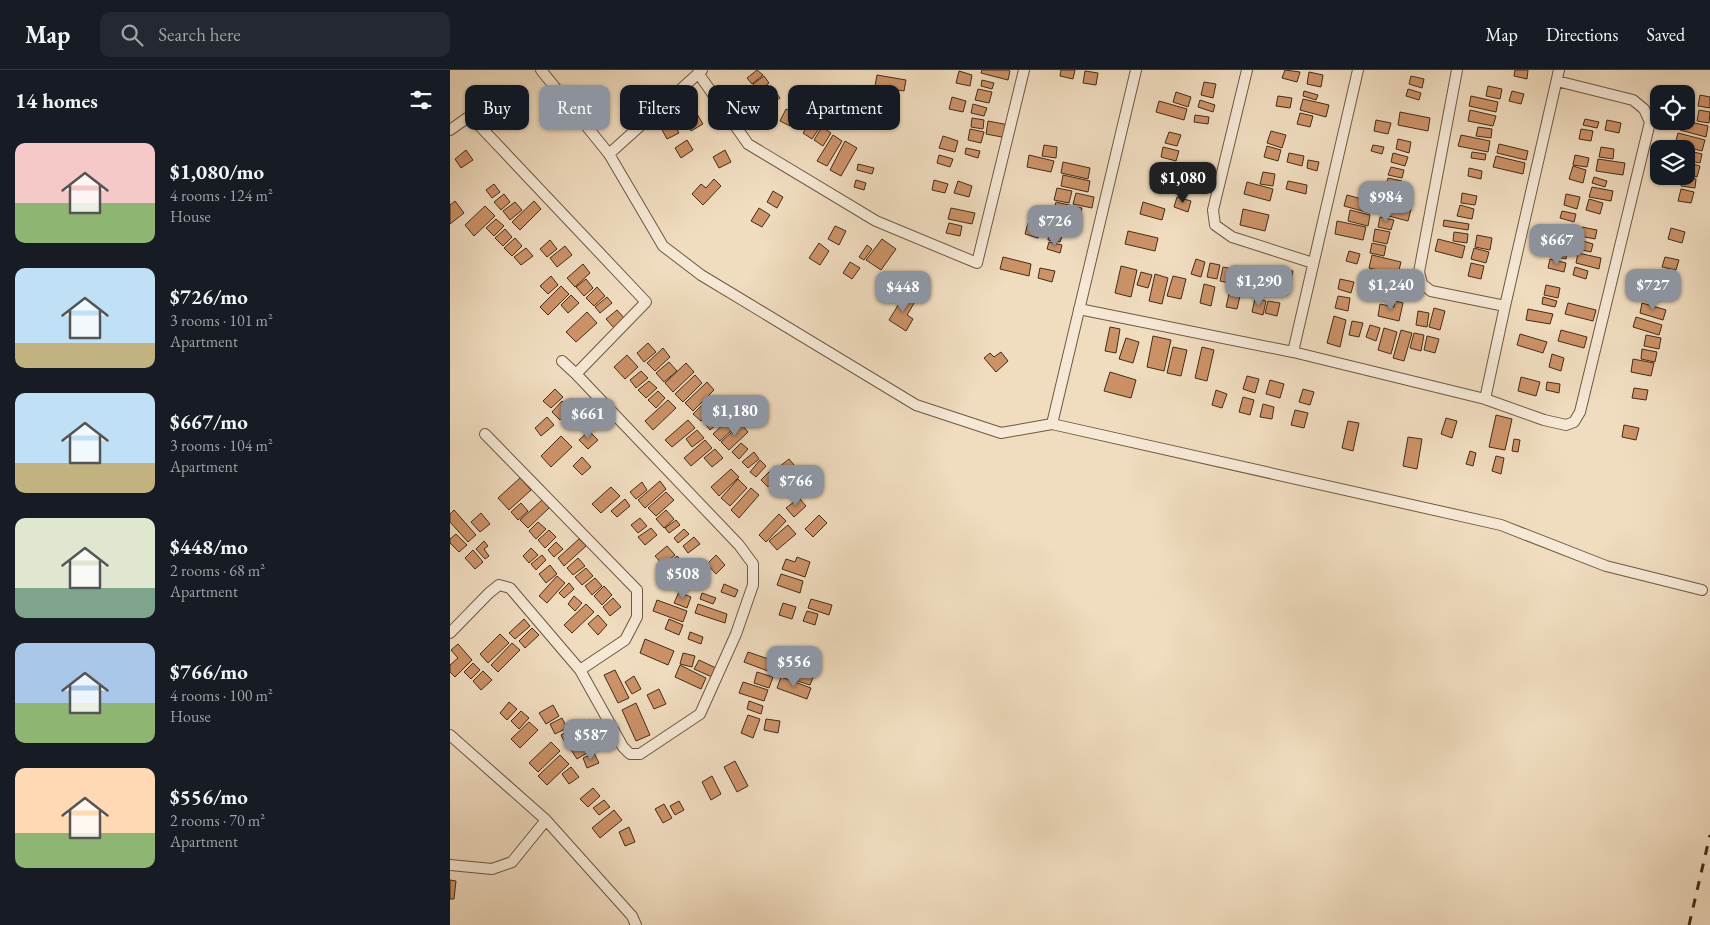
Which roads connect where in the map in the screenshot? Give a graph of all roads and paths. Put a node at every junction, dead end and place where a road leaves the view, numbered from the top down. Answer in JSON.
{"nodes":[{"id":1,"x":541,"y":70,"type":"edge"},
{"id":2,"x":1024,"y":70,"type":"edge"},
{"id":3,"x":1136,"y":70,"type":"edge"},
{"id":4,"x":1247,"y":70,"type":"edge"},
{"id":5,"x":1358,"y":70,"type":"edge"},
{"id":6,"x":1457,"y":70,"type":"edge"},
{"id":7,"x":700,"y":72,"type":"edge"},
{"id":8,"x":1558,"y":75,"type":"edge"},
{"id":9,"x":450,"y":130,"type":"edge"},
{"id":10,"x":609,"y":154,"type":"junction"},
{"id":11,"x":1314,"y":263,"type":"junction"},
{"id":12,"x":1505,"y":306,"type":"junction"},
{"id":13,"x":1080,"y":309,"type":"junction"},
{"id":14,"x":1292,"y":352,"type":"junction"},
{"id":15,"x":562,"y":362,"type":"dead end"},
{"id":16,"x":576,"y":374,"type":"junction"},
{"id":17,"x":1486,"y":399,"type":"junction"},
{"id":18,"x":1052,"y":424,"type":"junction"},
{"id":19,"x":485,"y":434,"type":"dead end"},
{"id":20,"x":1702,"y":590,"type":"dead end"},
{"id":21,"x":450,"y":633,"type":"edge"},
{"id":22,"x":580,"y":670,"type":"junction"},
{"id":23,"x":450,"y":735,"type":"edge"},
{"id":24,"x":546,"y":820,"type":"junction"},
{"id":25,"x":450,"y":865,"type":"edge"},
{"id":26,"x":636,"y":925,"type":"edge"}],
"edges":[{"from":1,"to":10,"type":"street"},
{"from":2,"to":7,"type":"street"},
{"from":3,"to":13,"type":"street"},
{"from":4,"to":11,"type":"street"},
{"from":5,"to":11,"type":"street"},
{"from":6,"to":12,"type":"street"},
{"from":7,"to":10,"type":"street"},
{"from":8,"to":12,"type":"street"},
{"from":8,"to":17,"type":"street"},
{"from":9,"to":16,"type":"street"},
{"from":10,"to":18,"type":"street"},
{"from":11,"to":14,"type":"street"},
{"from":12,"to":17,"type":"street"},
{"from":13,"to":14,"type":"street"},
{"from":13,"to":18,"type":"street"},
{"from":14,"to":17,"type":"street"},
{"from":15,"to":16,"type":"street"},
{"from":16,"to":22,"type":"street"},
{"from":18,"to":20,"type":"street"},
{"from":19,"to":22,"type":"street"},
{"from":21,"to":22,"type":"street"},
{"from":23,"to":24,"type":"street"},
{"from":24,"to":25,"type":"street"},
{"from":24,"to":26,"type":"street"}]}
